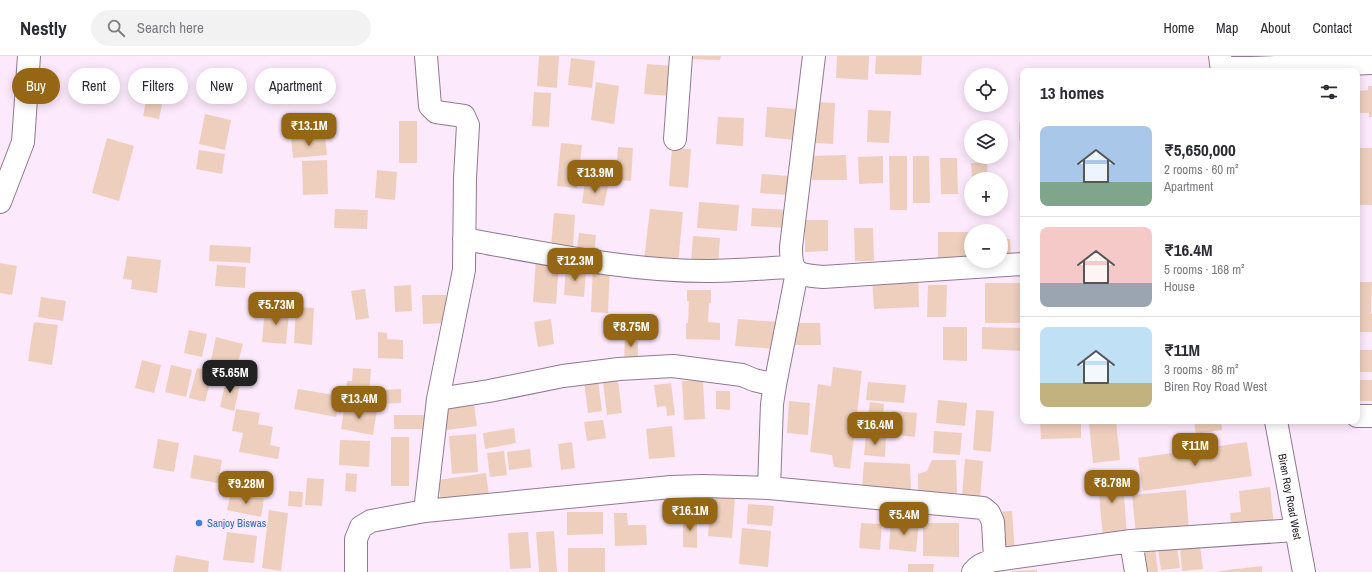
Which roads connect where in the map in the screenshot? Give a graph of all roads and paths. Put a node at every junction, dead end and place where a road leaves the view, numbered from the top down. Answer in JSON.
{"nodes":[{"id":1,"x":29,"y":56,"type":"edge"},
{"id":2,"x":426,"y":56,"type":"edge"},
{"id":3,"x":681,"y":56,"type":"edge"},
{"id":4,"x":814,"y":56,"type":"edge"},
{"id":5,"x":1372,"y":63,"type":"edge"},
{"id":6,"x":1221,"y":65,"type":"edge"},
{"id":7,"x":676,"y":139,"type":"dead end"},
{"id":8,"x":0,"y":202,"type":"edge"},
{"id":9,"x":464,"y":239,"type":"junction"},
{"id":10,"x":1020,"y":264,"type":"edge"},
{"id":11,"x":795,"y":270,"type":"junction"},
{"id":12,"x":775,"y":385,"type":"junction"},
{"id":13,"x":438,"y":399,"type":"junction"},
{"id":14,"x":1360,"y":416,"type":"edge"},
{"id":15,"x":1372,"y":416,"type":"edge"},
{"id":16,"x":1277,"y":424,"type":"edge"},
{"id":17,"x":769,"y":488,"type":"junction"},
{"id":18,"x":426,"y":510,"type":"junction"},
{"id":19,"x":1296,"y":530,"type":"junction"},
{"id":20,"x":1131,"y":541,"type":"junction"},
{"id":21,"x":995,"y":560,"type":"junction"},
{"id":22,"x":356,"y":572,"type":"edge"},
{"id":23,"x":973,"y":572,"type":"edge"},
{"id":24,"x":1136,"y":572,"type":"edge"},
{"id":25,"x":1304,"y":572,"type":"edge"}],
"edges":[{"from":1,"to":8,"type":"street"},
{"from":2,"to":9,"type":"street"},
{"from":3,"to":7,"type":"street"},
{"from":4,"to":11,"type":"street"},
{"from":5,"to":6,"type":"street"},
{"from":9,"to":11,"type":"street"},
{"from":9,"to":13,"type":"street"},
{"from":10,"to":11,"type":"street"},
{"from":11,"to":12,"type":"street"},
{"from":12,"to":13,"type":"street"},
{"from":12,"to":17,"type":"street"},
{"from":13,"to":18,"type":"street"},
{"from":14,"to":15,"type":"street"},
{"from":16,"to":19,"type":"street","name":"Biren Roy Road West"},
{"from":17,"to":18,"type":"street"},
{"from":17,"to":21,"type":"street"},
{"from":18,"to":22,"type":"street"},
{"from":19,"to":20,"type":"street"},
{"from":19,"to":25,"type":"street","name":"Biren Roy Road West"},
{"from":20,"to":21,"type":"street"},
{"from":20,"to":24,"type":"street"},
{"from":21,"to":23,"type":"street"}]}
